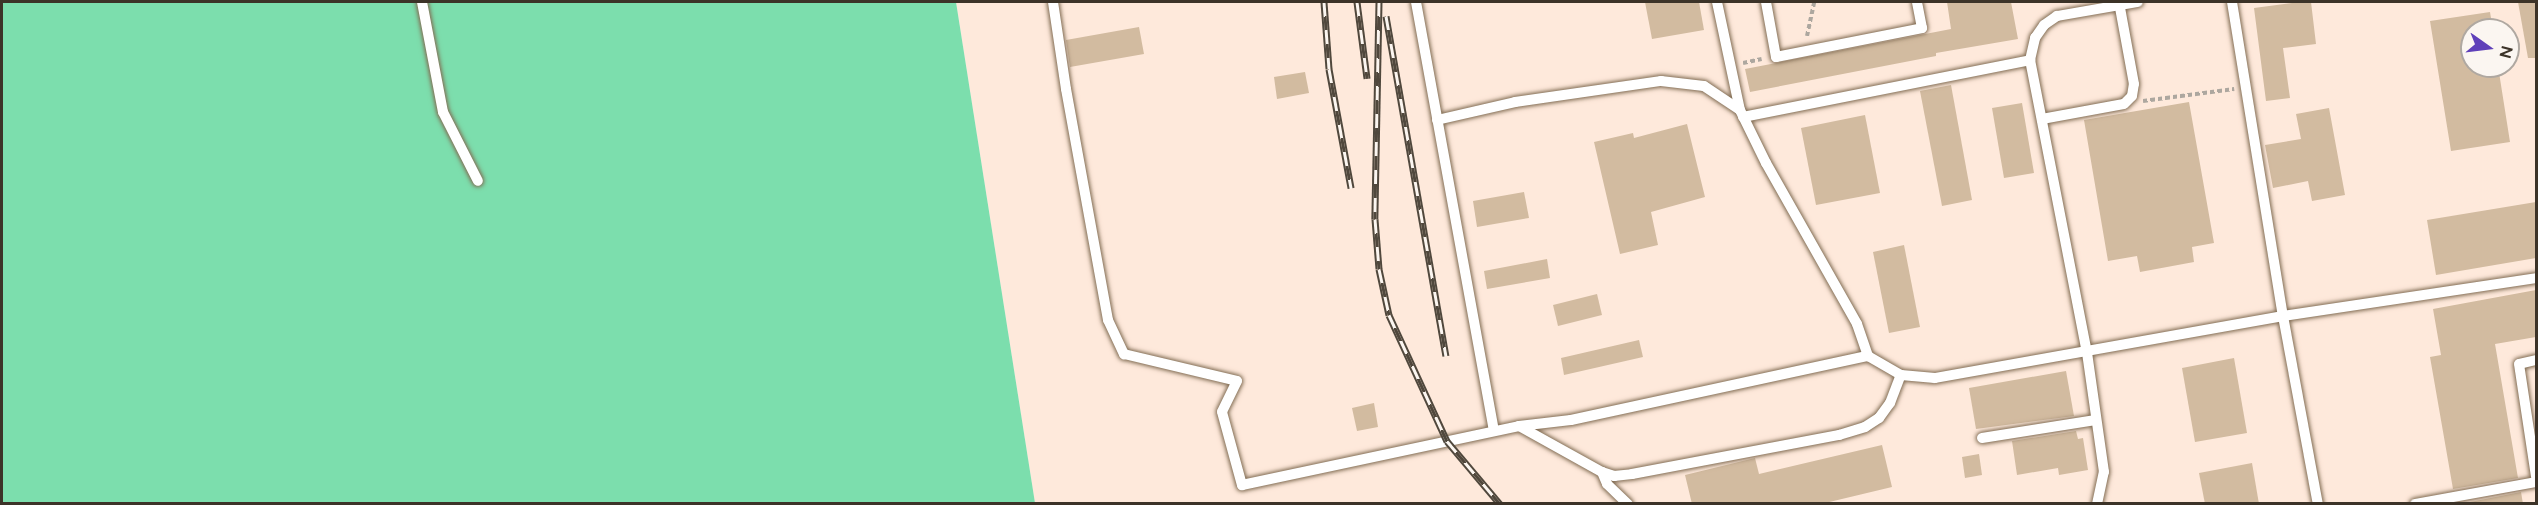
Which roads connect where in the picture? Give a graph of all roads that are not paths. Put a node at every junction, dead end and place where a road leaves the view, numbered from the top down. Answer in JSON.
{"nodes":[{"id":1,"x":422,"y":2,"type":"edge"},
{"id":2,"x":1053,"y":2,"type":"edge"},
{"id":3,"x":1416,"y":2,"type":"edge"},
{"id":4,"x":1717,"y":2,"type":"edge"},
{"id":5,"x":1766,"y":2,"type":"edge"},
{"id":6,"x":1917,"y":2,"type":"edge"},
{"id":7,"x":2138,"y":2,"type":"edge"},
{"id":8,"x":2232,"y":2,"type":"edge"},
{"id":9,"x":2119,"y":3,"type":"edge"},
{"id":10,"x":2030,"y":60,"type":"junction"},
{"id":11,"x":1742,"y":113,"type":"junction"},
{"id":12,"x":2042,"y":119,"type":"junction"},
{"id":13,"x":1437,"y":120,"type":"junction"},
{"id":14,"x":478,"y":181,"type":"dead end"},
{"id":15,"x":2536,"y":278,"type":"edge"},
{"id":16,"x":2283,"y":316,"type":"junction"},
{"id":17,"x":2086,"y":353,"type":"junction"},
{"id":18,"x":1868,"y":356,"type":"junction"},
{"id":19,"x":2536,"y":360,"type":"edge"},
{"id":20,"x":1901,"y":375,"type":"junction"},
{"id":21,"x":2096,"y":420,"type":"junction"},
{"id":22,"x":1519,"y":426,"type":"junction"},
{"id":23,"x":1494,"y":431,"type":"junction"},
{"id":24,"x":1982,"y":438,"type":"dead end"},
{"id":25,"x":1602,"y":472,"type":"junction"},
{"id":26,"x":2536,"y":477,"type":"edge"},
{"id":27,"x":2536,"y":482,"type":"edge"},
{"id":28,"x":1628,"y":504,"type":"edge"},
{"id":29,"x":2097,"y":504,"type":"edge"},
{"id":30,"x":2318,"y":504,"type":"edge"},
{"id":31,"x":2415,"y":504,"type":"edge"}],
"edges":[{"from":1,"to":14,"type":"lane"},
{"from":2,"to":23,"type":"lane"},
{"from":3,"to":13,"type":"lane"},
{"from":4,"to":11,"type":"lane"},
{"from":5,"to":6,"type":"lane"},
{"from":7,"to":9,"type":"lane"},
{"from":8,"to":16,"type":"lane"},
{"from":9,"to":10,"type":"lane"},
{"from":9,"to":12,"type":"lane"},
{"from":10,"to":11,"type":"lane"},
{"from":10,"to":12,"type":"lane"},
{"from":11,"to":13,"type":"lane"},
{"from":11,"to":18,"type":"lane"},
{"from":12,"to":17,"type":"lane"},
{"from":13,"to":23,"type":"lane"},
{"from":15,"to":16,"type":"lane"},
{"from":16,"to":17,"type":"lane"},
{"from":16,"to":30,"type":"lane"},
{"from":17,"to":20,"type":"lane"},
{"from":17,"to":21,"type":"lane"},
{"from":18,"to":20,"type":"lane"},
{"from":18,"to":22,"type":"lane"},
{"from":19,"to":26,"type":"lane"},
{"from":20,"to":25,"type":"lane"},
{"from":21,"to":24,"type":"lane"},
{"from":21,"to":29,"type":"lane"},
{"from":22,"to":23,"type":"lane"},
{"from":22,"to":25,"type":"lane"},
{"from":25,"to":28,"type":"lane"},
{"from":27,"to":31,"type":"lane"}]}
